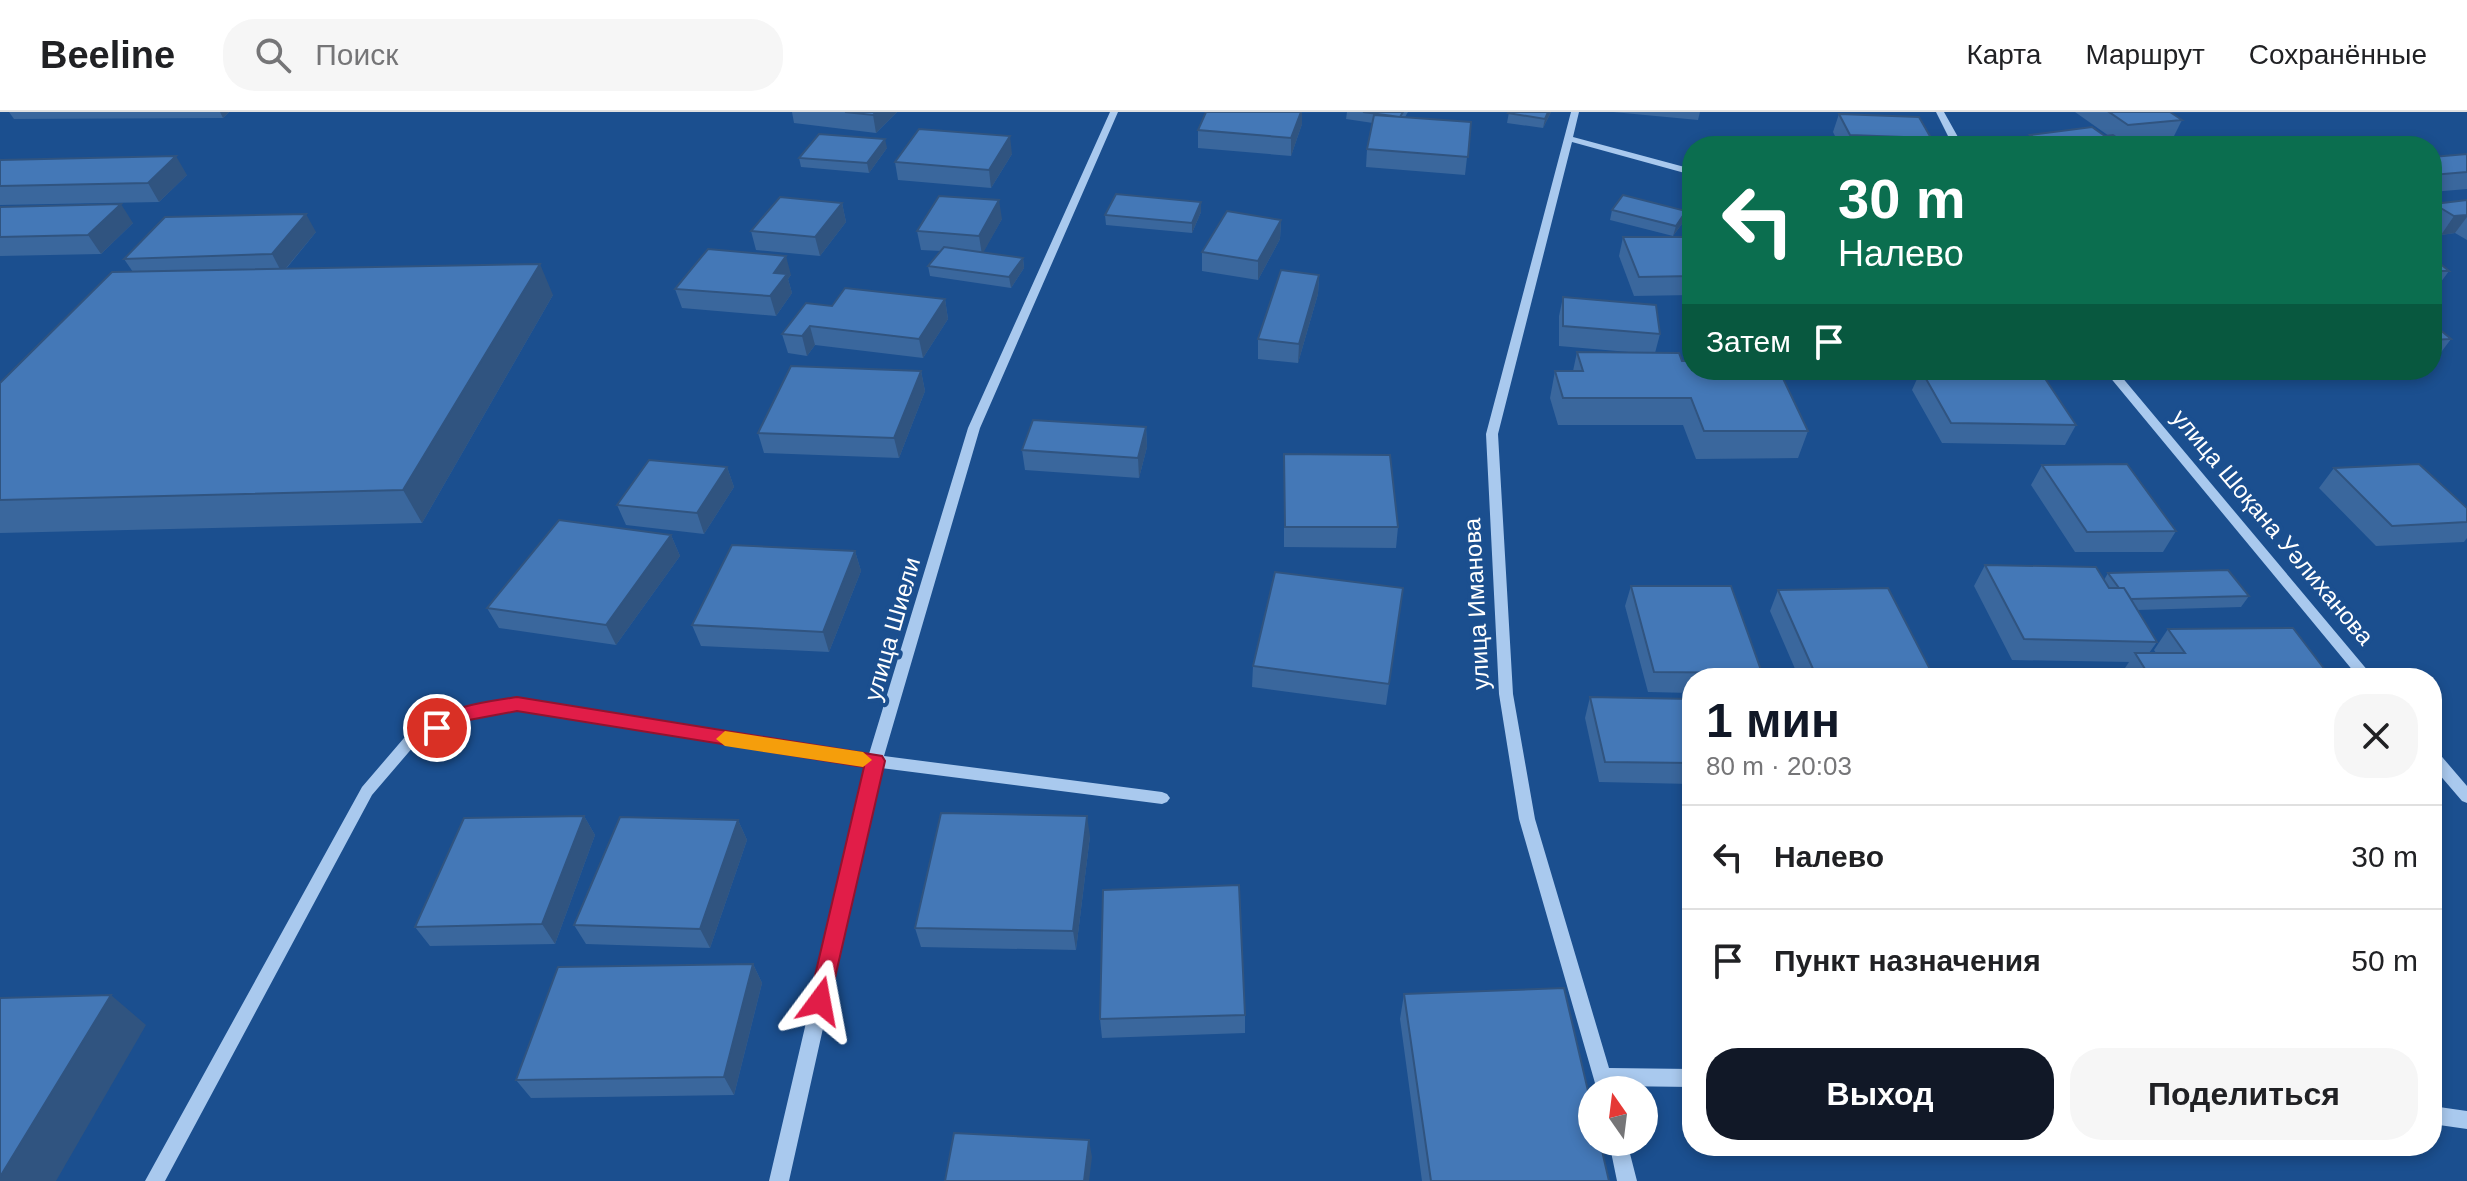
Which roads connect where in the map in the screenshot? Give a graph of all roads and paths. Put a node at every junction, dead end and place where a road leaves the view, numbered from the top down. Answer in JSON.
{"nodes":[{"id":1,"x":1114,"y":112,"type":"edge"},
{"id":2,"x":1575,"y":112,"type":"edge"},
{"id":3,"x":1940,"y":112,"type":"edge"},
{"id":4,"x":1953,"y":136,"type":"edge"},
{"id":5,"x":1568,"y":138,"type":"junction"},
{"id":6,"x":1682,"y":169,"type":"edge"},
{"id":7,"x":2118,"y":380,"type":"edge"},
{"id":8,"x":2359,"y":668,"type":"edge"},
{"id":9,"x":875,"y":761,"type":"junction"},
{"id":10,"x":2442,"y":767,"type":"edge"},
{"id":11,"x":2467,"y":797,"type":"edge"},
{"id":12,"x":1162,"y":798,"type":"dead end"},
{"id":13,"x":1602,"y":1076,"type":"edge"},
{"id":14,"x":1682,"y":1079,"type":"edge"},
{"id":15,"x":1658,"y":1080,"type":"edge"},
{"id":16,"x":2442,"y":1116,"type":"edge"},
{"id":17,"x":2467,"y":1120,"type":"edge"},
{"id":18,"x":1621,"y":1156,"type":"edge"},
{"id":19,"x":155,"y":1181,"type":"edge"},
{"id":20,"x":779,"y":1181,"type":"edge"},
{"id":21,"x":1627,"y":1181,"type":"edge"}],
"edges":[{"from":1,"to":9,"type":"street","name":"улица Шиели"},
{"from":2,"to":5,"type":"street","name":"улица Иманова"},
{"from":3,"to":4,"type":"street"},
{"from":5,"to":6,"type":"street"},
{"from":5,"to":13,"type":"street","name":"улица Иманова"},
{"from":7,"to":8,"type":"street","name":"улица Шоқана Уәлиханова"},
{"from":9,"to":12,"type":"street"},
{"from":9,"to":19,"type":"street"},
{"from":9,"to":20,"type":"street","name":"улица Шиели"},
{"from":10,"to":11,"type":"street"},
{"from":14,"to":15,"type":"street"},
{"from":16,"to":17,"type":"street"},
{"from":18,"to":21,"type":"street"}]}
